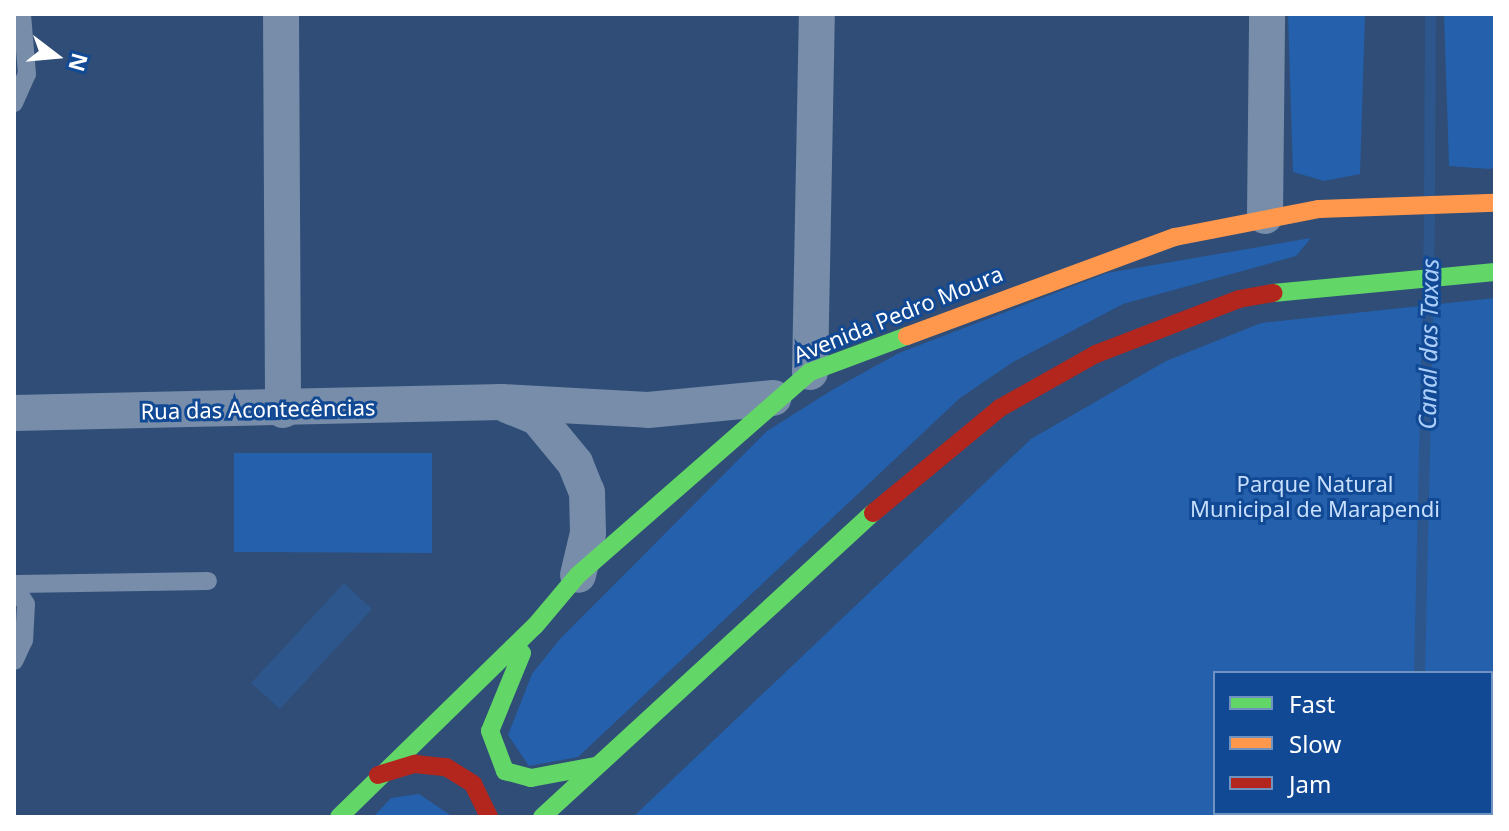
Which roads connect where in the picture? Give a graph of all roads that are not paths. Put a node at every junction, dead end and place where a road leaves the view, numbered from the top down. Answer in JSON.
{"nodes":[{"id":1,"x":22,"y":14,"type":"edge"},
{"id":2,"x":281,"y":14,"type":"edge"},
{"id":3,"x":817,"y":14,"type":"edge"},
{"id":4,"x":1267,"y":14,"type":"edge"},
{"id":5,"x":14,"y":103,"type":"edge"},
{"id":6,"x":1495,"y":203,"type":"edge"},
{"id":7,"x":1265,"y":216,"type":"junction"},
{"id":8,"x":1495,"y":272,"type":"edge"},
{"id":9,"x":810,"y":372,"type":"junction"},
{"id":10,"x":773,"y":398,"type":"junction"},
{"id":11,"x":502,"y":402,"type":"junction"},
{"id":12,"x":283,"y":410,"type":"junction"},
{"id":13,"x":14,"y":413,"type":"edge"},
{"id":14,"x":578,"y":575,"type":"junction"},
{"id":15,"x":208,"y":581,"type":"dead end"},
{"id":16,"x":16,"y":585,"type":"edge"},
{"id":17,"x":535,"y":626,"type":"junction"},
{"id":18,"x":14,"y":661,"type":"edge"},
{"id":19,"x":595,"y":766,"type":"junction"},
{"id":20,"x":378,"y":775,"type":"junction"},
{"id":21,"x":339,"y":817,"type":"edge"},
{"id":22,"x":489,"y":817,"type":"edge"},
{"id":23,"x":542,"y":817,"type":"edge"}],
"edges":[{"from":1,"to":5,"type":"lane"},
{"from":2,"to":12,"type":"street"},
{"from":3,"to":9,"type":"street"},
{"from":4,"to":7,"type":"street"},
{"from":6,"to":7,"type":"main road","name":"Avenida Pedro Moura"},
{"from":7,"to":9,"type":"main road","name":"Avenida Pedro Moura"},
{"from":8,"to":19,"type":"main road"},
{"from":9,"to":10,"type":"main road","name":"Avenida Pedro Moura"},
{"from":10,"to":11,"type":"street","name":"Rua das Acontecências"},
{"from":10,"to":14,"type":"main road","name":"Avenida Pedro Moura"},
{"from":11,"to":12,"type":"street","name":"Rua das Acontecências"},
{"from":11,"to":14,"type":"street","name":"Rua das Acontecências"},
{"from":12,"to":13,"type":"street","name":"Rua das Acontecências"},
{"from":14,"to":17,"type":"main road","name":"Avenida Pedro Moura"},
{"from":15,"to":16,"type":"lane"},
{"from":16,"to":18,"type":"lane"},
{"from":17,"to":19,"type":"main road"},
{"from":17,"to":20,"type":"main road","name":"Avenida Pedro Moura"},
{"from":19,"to":23,"type":"main road"},
{"from":20,"to":21,"type":"main road","name":"Avenida Pedro Moura"},
{"from":20,"to":22,"type":"main road"}]}
